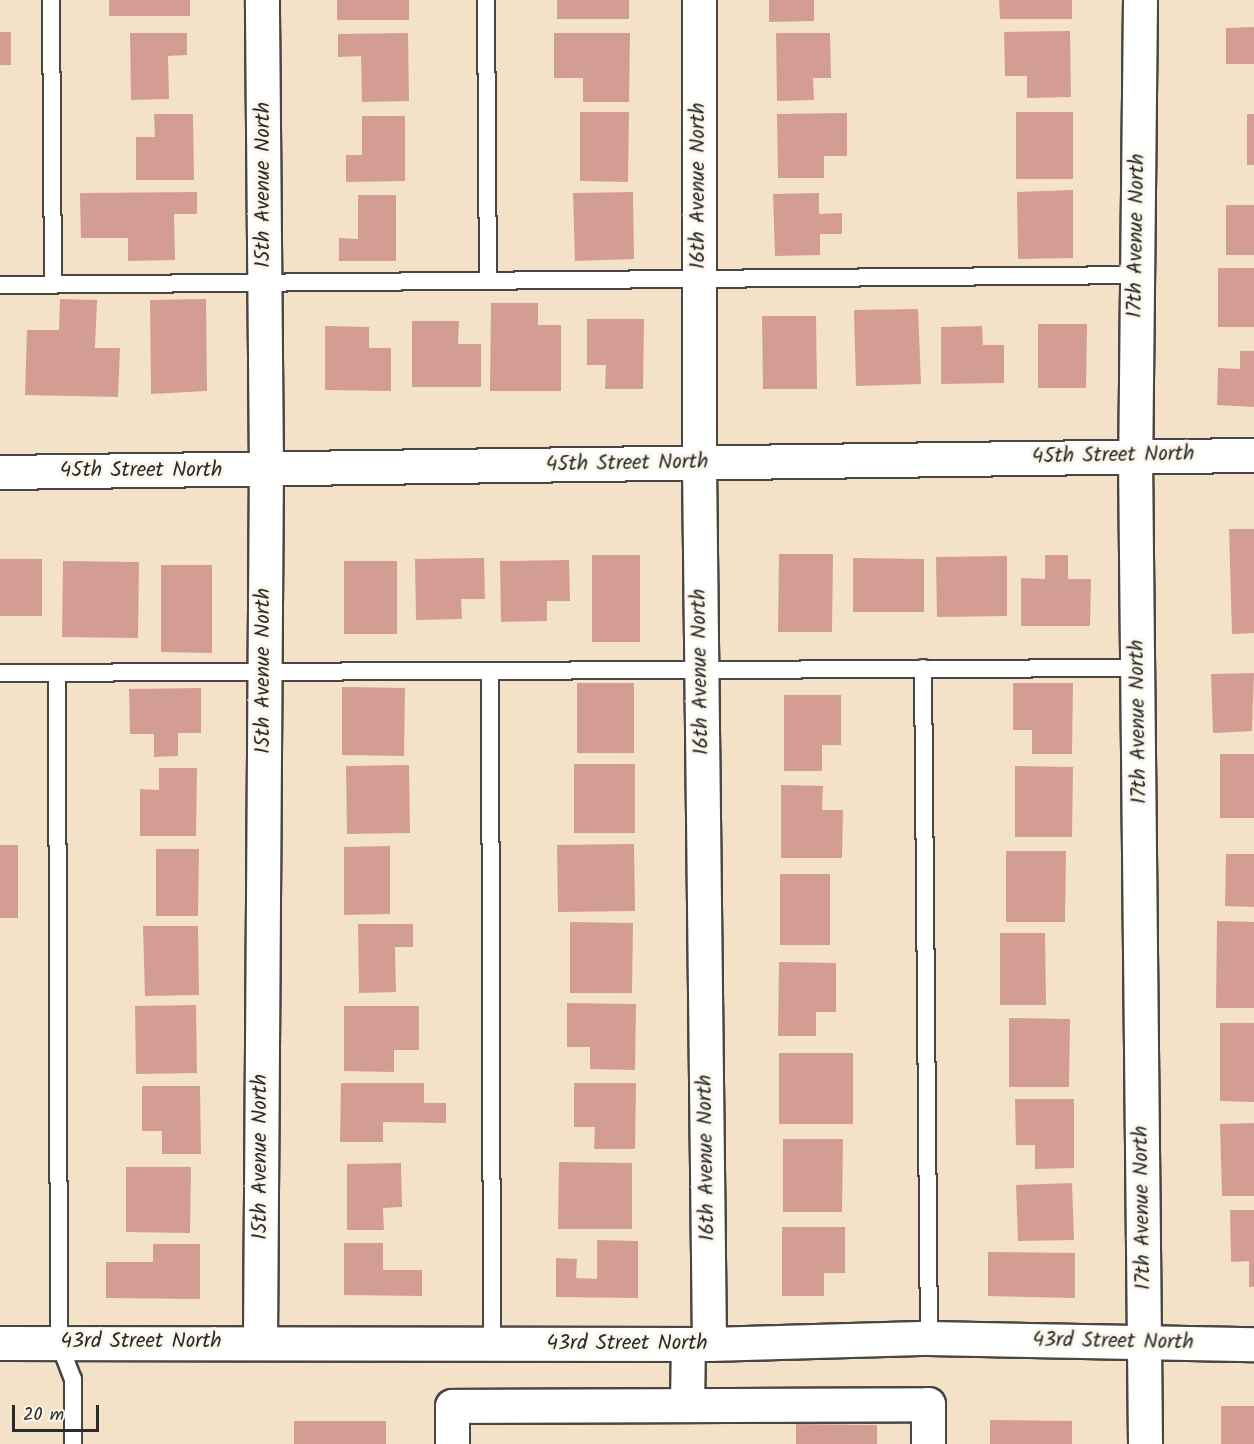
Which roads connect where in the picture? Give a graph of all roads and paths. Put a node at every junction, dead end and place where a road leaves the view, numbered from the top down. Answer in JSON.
{"nodes":[{"id":1,"x":51,"y":0,"type":"edge"},
{"id":2,"x":262,"y":0,"type":"edge"},
{"id":3,"x":486,"y":0,"type":"edge"},
{"id":4,"x":699,"y":0,"type":"edge"},
{"id":5,"x":1140,"y":0,"type":"edge"},
{"id":6,"x":1137,"y":275,"type":"junction"},
{"id":7,"x":699,"y":278,"type":"junction"},
{"id":8,"x":488,"y":280,"type":"junction"},
{"id":9,"x":264,"y":282,"type":"junction"},
{"id":10,"x":53,"y":284,"type":"junction"},
{"id":11,"x":0,"y":285,"type":"edge"},
{"id":12,"x":1254,"y":455,"type":"edge"},
{"id":13,"x":1135,"y":456,"type":"junction"},
{"id":14,"x":699,"y":463,"type":"junction"},
{"id":15,"x":266,"y":470,"type":"junction"},
{"id":16,"x":0,"y":472,"type":"edge"},
{"id":17,"x":701,"y":668,"type":"junction"},
{"id":18,"x":923,"y":668,"type":"junction"},
{"id":19,"x":1138,"y":668,"type":"junction"},
{"id":20,"x":490,"y":670,"type":"junction"},
{"id":21,"x":0,"y":673,"type":"edge"},
{"id":22,"x":57,"y":673,"type":"junction"},
{"id":23,"x":264,"y":673,"type":"junction"},
{"id":24,"x":928,"y":1338,"type":"junction"},
{"id":25,"x":260,"y":1341,"type":"junction"},
{"id":26,"x":0,"y":1343,"type":"edge"},
{"id":27,"x":59,"y":1343,"type":"junction"},
{"id":28,"x":492,"y":1343,"type":"junction"},
{"id":29,"x":698,"y":1344,"type":"junction"},
{"id":30,"x":1144,"y":1344,"type":"junction"},
{"id":31,"x":1254,"y":1344,"type":"edge"},
{"id":32,"x":687,"y":1405,"type":"junction"},
{"id":33,"x":73,"y":1444,"type":"edge"},
{"id":34,"x":452,"y":1444,"type":"edge"},
{"id":35,"x":928,"y":1444,"type":"edge"},
{"id":36,"x":1144,"y":1444,"type":"edge"}],
"edges":[{"from":1,"to":10,"type":"lane"},
{"from":2,"to":9,"type":"street","name":"15th Avenue North"},
{"from":3,"to":8,"type":"lane"},
{"from":4,"to":7,"type":"street","name":"16th Avenue North"},
{"from":5,"to":6,"type":"street","name":"17th Avenue North"},
{"from":6,"to":7,"type":"lane"},
{"from":6,"to":13,"type":"street","name":"17th Avenue North"},
{"from":7,"to":8,"type":"lane"},
{"from":7,"to":14,"type":"street","name":"16th Avenue North"},
{"from":8,"to":9,"type":"lane"},
{"from":9,"to":10,"type":"lane"},
{"from":9,"to":15,"type":"street","name":"15th Avenue North"},
{"from":10,"to":11,"type":"lane"},
{"from":12,"to":13,"type":"street","name":"45th Street North"},
{"from":13,"to":14,"type":"street","name":"45th Street North"},
{"from":13,"to":19,"type":"street","name":"17th Avenue North"},
{"from":14,"to":15,"type":"street","name":"45th Street North"},
{"from":14,"to":17,"type":"street","name":"16th Avenue North"},
{"from":15,"to":16,"type":"street","name":"45th Street North"},
{"from":15,"to":23,"type":"street","name":"15th Avenue North"},
{"from":17,"to":18,"type":"lane"},
{"from":17,"to":20,"type":"lane"},
{"from":17,"to":29,"type":"street","name":"16th Avenue North"},
{"from":18,"to":19,"type":"lane"},
{"from":18,"to":24,"type":"lane"},
{"from":19,"to":30,"type":"street","name":"17th Avenue North"},
{"from":20,"to":23,"type":"lane"},
{"from":20,"to":28,"type":"lane"},
{"from":21,"to":22,"type":"lane"},
{"from":22,"to":23,"type":"lane"},
{"from":22,"to":27,"type":"lane"},
{"from":23,"to":25,"type":"street","name":"15th Avenue North"},
{"from":24,"to":29,"type":"street","name":"43rd Street North"},
{"from":24,"to":30,"type":"street","name":"43rd Street North"},
{"from":25,"to":27,"type":"street","name":"43rd Street North"},
{"from":25,"to":28,"type":"street","name":"43rd Street North"},
{"from":26,"to":27,"type":"street","name":"43rd Street North"},
{"from":27,"to":33,"type":"lane"},
{"from":28,"to":29,"type":"street","name":"43rd Street North"},
{"from":29,"to":32,"type":"street","name":"16th Avenue North"},
{"from":30,"to":31,"type":"street","name":"43rd Street North"},
{"from":30,"to":36,"type":"street","name":"17th Avenue North"},
{"from":32,"to":34,"type":"street"},
{"from":32,"to":35,"type":"street"}]}
